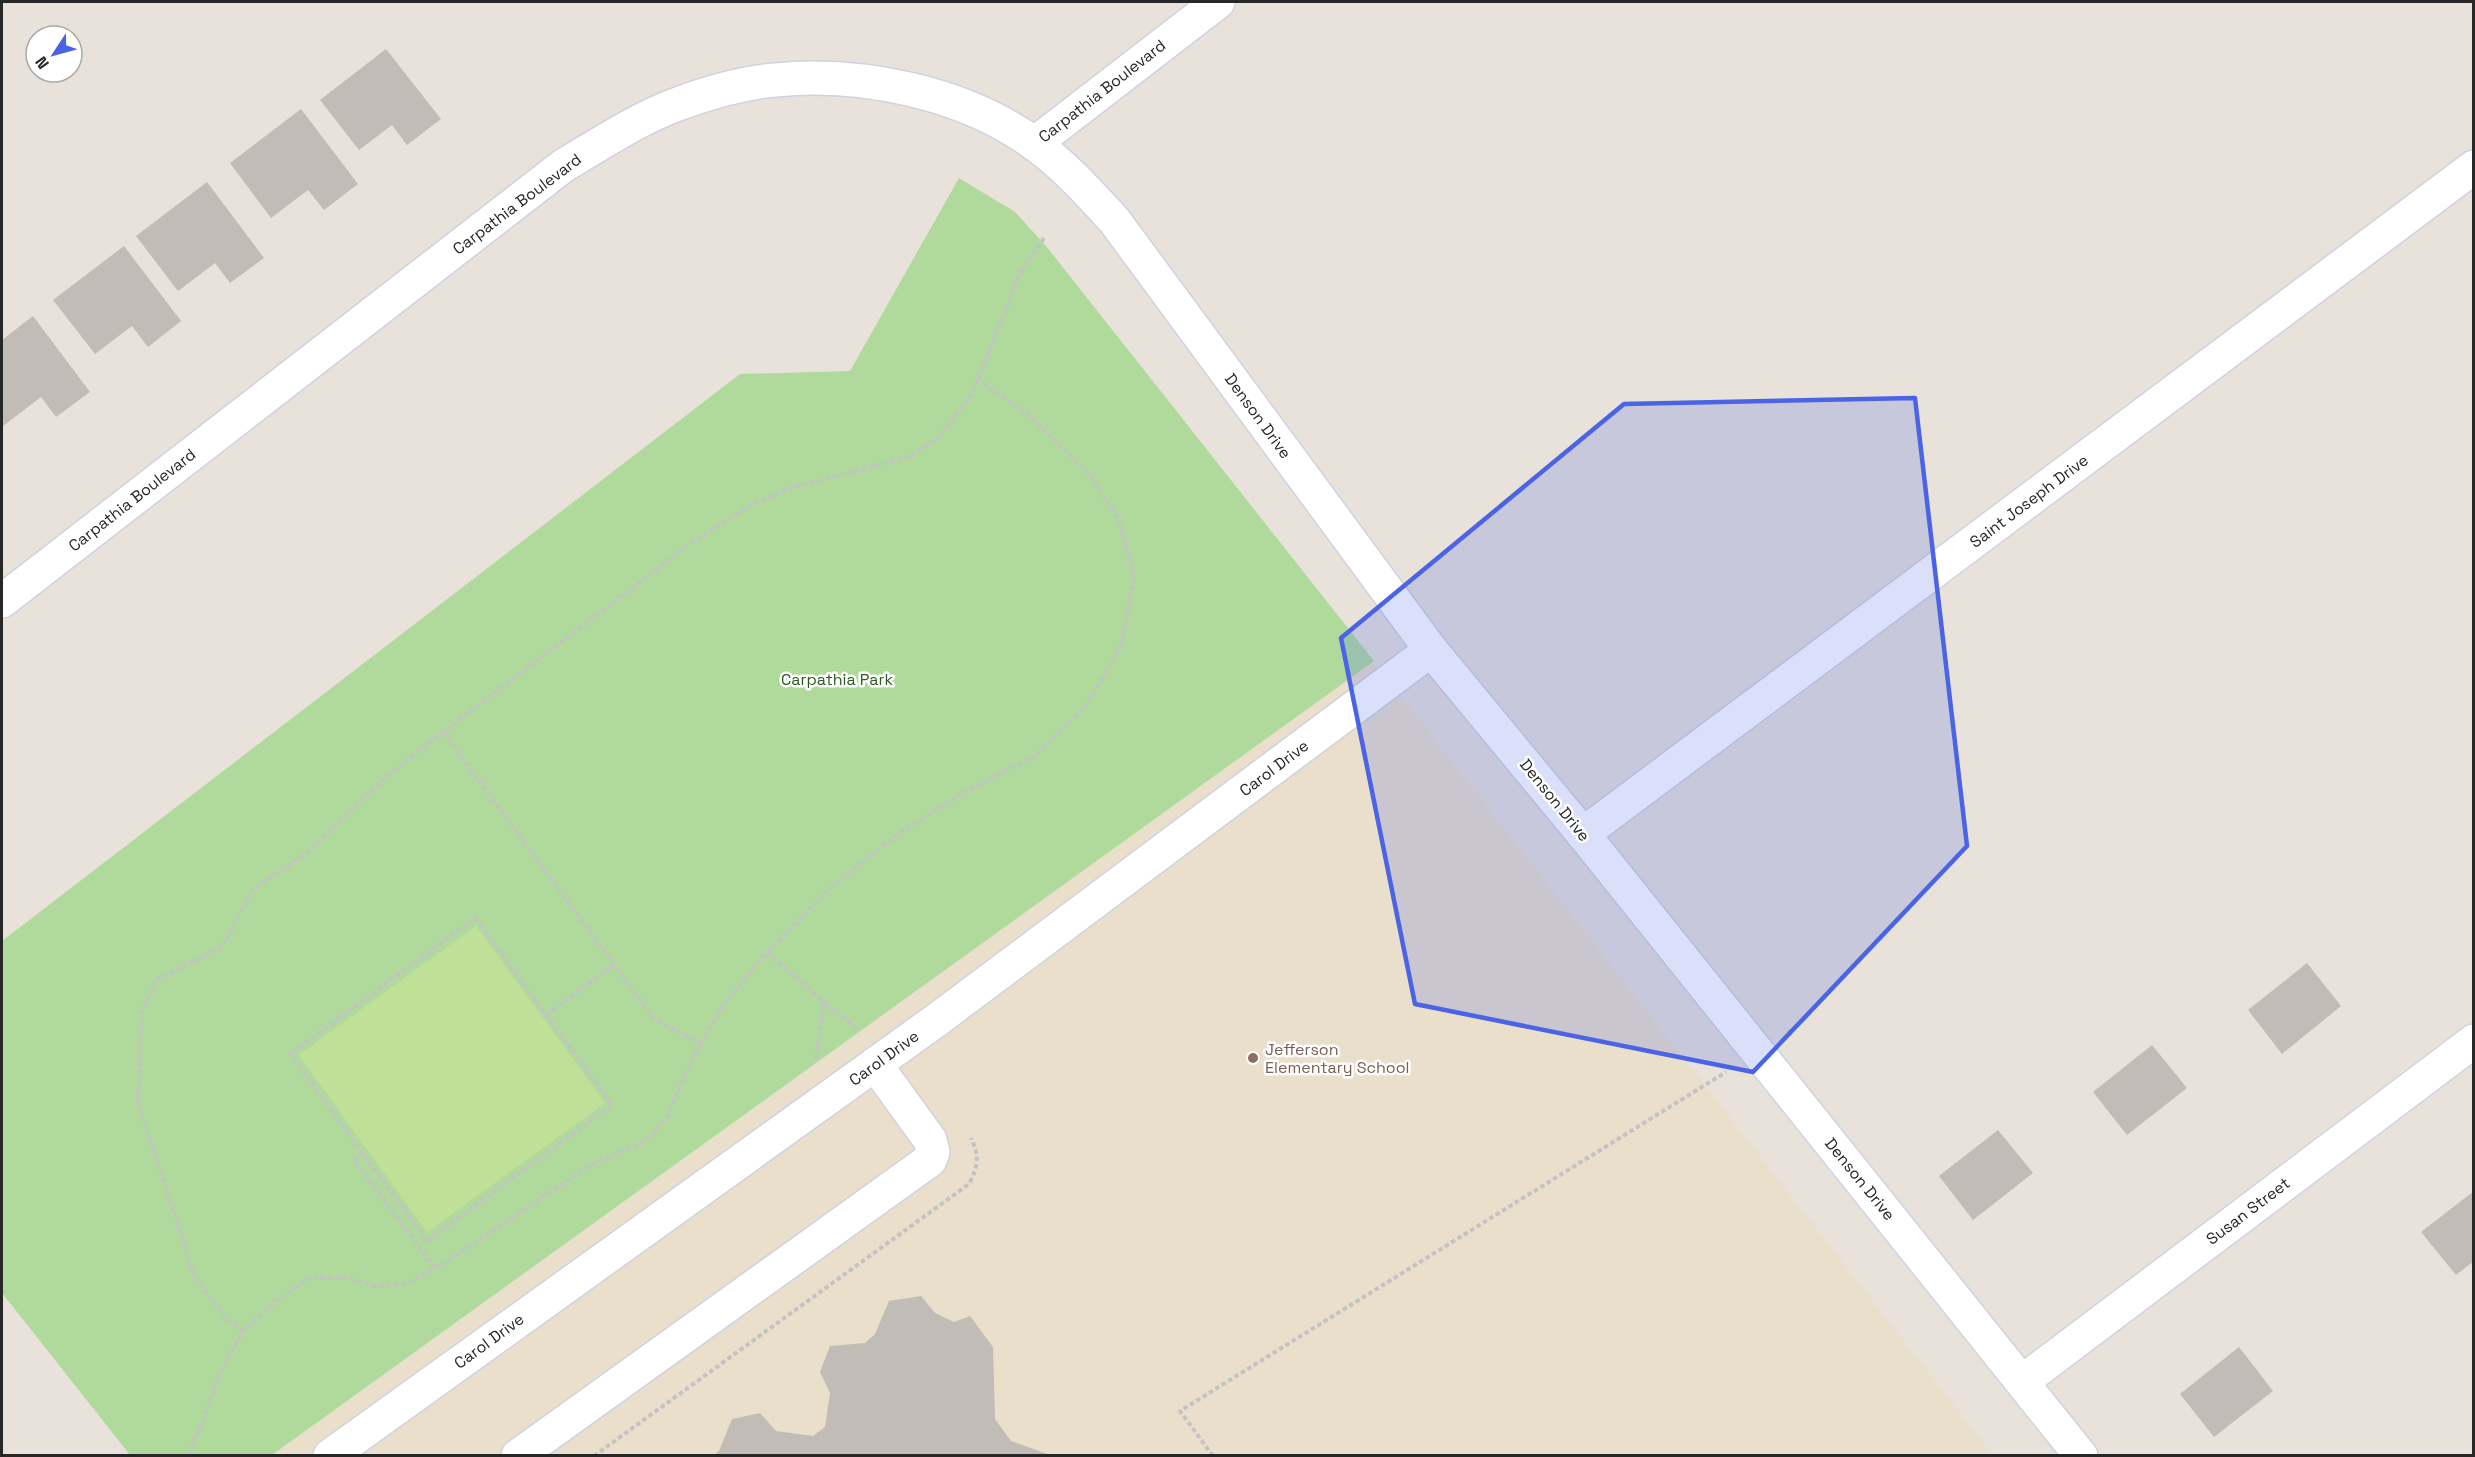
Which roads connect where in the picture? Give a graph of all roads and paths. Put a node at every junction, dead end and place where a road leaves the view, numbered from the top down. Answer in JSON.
{"nodes":[{"id":1,"x":1218,"y":2,"type":"edge"},
{"id":2,"x":1034,"y":144,"type":"junction"},
{"id":3,"x":2474,"y":167,"type":"edge"},
{"id":4,"x":1044,"y":238,"type":"dead end"},
{"id":5,"x":978,"y":379,"type":"junction"},
{"id":6,"x":2,"y":601,"type":"edge"},
{"id":7,"x":1431,"y":650,"type":"junction"},
{"id":8,"x":443,"y":732,"type":"junction"},
{"id":9,"x":1583,"y":834,"type":"junction"},
{"id":10,"x":767,"y":953,"type":"junction"},
{"id":11,"x":614,"y":965,"type":"junction"},
{"id":12,"x":825,"y":1002,"type":"junction"},
{"id":13,"x":546,"y":1015,"type":"junction"},
{"id":14,"x":1797,"y":1026,"type":"dead end"},
{"id":15,"x":2474,"y":1041,"type":"edge"},
{"id":16,"x":702,"y":1044,"type":"junction"},
{"id":17,"x":1760,"y":1055,"type":"junction"},
{"id":18,"x":883,"y":1059,"type":"junction"},
{"id":19,"x":830,"y":1097,"type":"junction"},
{"id":20,"x":363,"y":1152,"type":"junction"},
{"id":21,"x":435,"y":1268,"type":"junction"},
{"id":22,"x":243,"y":1331,"type":"junction"},
{"id":23,"x":2023,"y":1382,"type":"junction"},
{"id":24,"x":189,"y":1455,"type":"edge"},
{"id":25,"x":330,"y":1455,"type":"edge"},
{"id":26,"x":518,"y":1455,"type":"edge"},
{"id":27,"x":1213,"y":1455,"type":"edge"},
{"id":28,"x":2080,"y":1455,"type":"edge"}],
"edges":[{"from":1,"to":2,"type":"street","name":"Carpathia Boulevard"},
{"from":2,"to":6,"type":"street","name":"Carpathia Boulevard"},
{"from":2,"to":7,"type":"street","name":"Denson Drive"},
{"from":3,"to":9,"type":"street","name":"Saint Joseph Drive"},
{"from":4,"to":5,"type":"path"},
{"from":5,"to":8,"type":"path"},
{"from":5,"to":10,"type":"path"},
{"from":7,"to":9,"type":"street","name":"Denson Drive"},
{"from":7,"to":18,"type":"street","name":"Carol Drive"},
{"from":8,"to":11,"type":"path"},
{"from":8,"to":22,"type":"path"},
{"from":9,"to":17,"type":"street","name":"Denson Drive"},
{"from":10,"to":12,"type":"path"},
{"from":10,"to":16,"type":"path"},
{"from":11,"to":13,"type":"path"},
{"from":11,"to":16,"type":"path"},
{"from":12,"to":18,"type":"path"},
{"from":12,"to":19,"type":"path"},
{"from":13,"to":20,"type":"path"},
{"from":13,"to":20,"type":"path"},
{"from":14,"to":17,"type":"path"},
{"from":15,"to":23,"type":"street","name":"Susan Street"},
{"from":16,"to":21,"type":"path"},
{"from":17,"to":23,"type":"street","name":"Denson Drive"},
{"from":17,"to":27,"type":"path"},
{"from":18,"to":19,"type":"street","name":"Carol Drive"},
{"from":18,"to":26,"type":"street"},
{"from":19,"to":25,"type":"street","name":"Carol Drive"},
{"from":20,"to":21,"type":"path"},
{"from":21,"to":22,"type":"path"},
{"from":22,"to":24,"type":"path"},
{"from":23,"to":28,"type":"street","name":"Denson Drive"}]}
